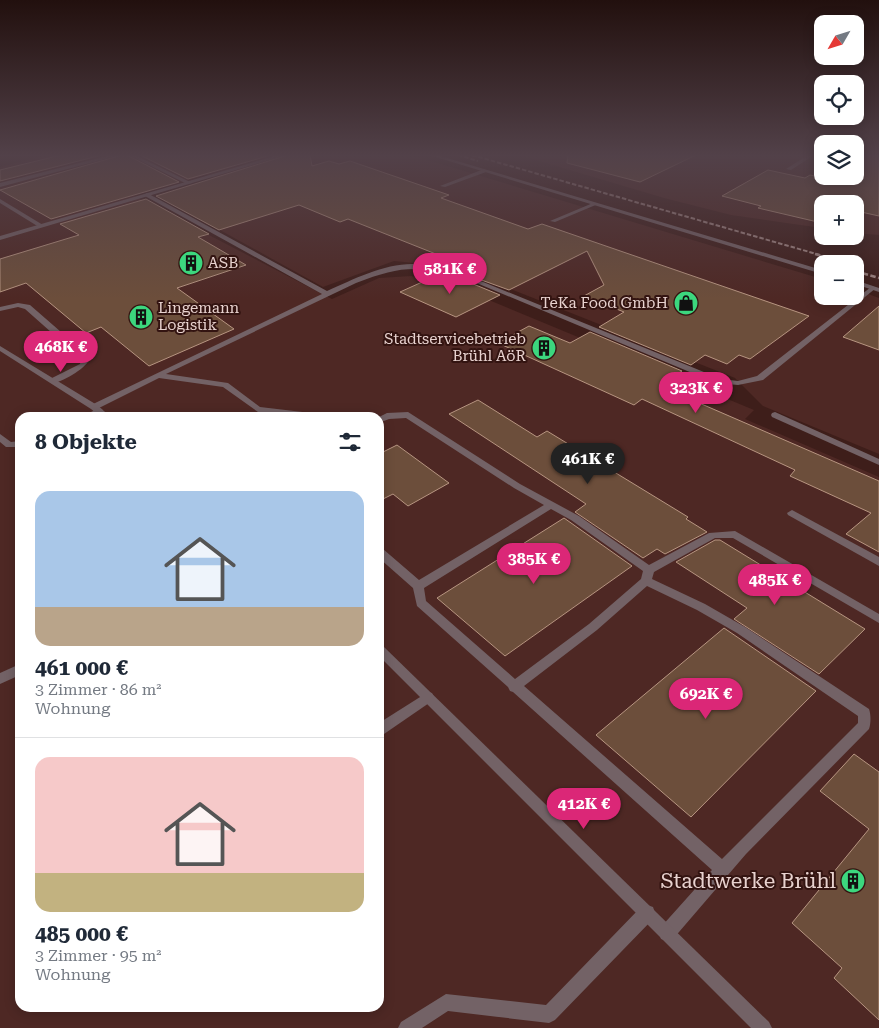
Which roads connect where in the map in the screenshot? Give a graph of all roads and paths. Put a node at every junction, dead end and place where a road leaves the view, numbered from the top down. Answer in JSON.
{"nodes":[{"id":1,"x":3,"y":203,"type":"edge"},
{"id":2,"x":120,"y":203,"type":"edge"},
{"id":3,"x":161,"y":203,"type":"edge"},
{"id":4,"x":591,"y":203,"type":"edge"},
{"id":5,"x":594,"y":204,"type":"junction"},
{"id":6,"x":553,"y":221,"type":"dead end"},
{"id":7,"x":41,"y":226,"type":"junction"},
{"id":8,"x":0,"y":238,"type":"edge"},
{"id":9,"x":814,"y":270,"type":"edge"},
{"id":10,"x":864,"y":285,"type":"edge"},
{"id":11,"x":876,"y":289,"type":"edge"},
{"id":12,"x":327,"y":294,"type":"junction"},
{"id":13,"x":0,"y":309,"type":"edge"},
{"id":14,"x":0,"y":348,"type":"edge"},
{"id":15,"x":158,"y":375,"type":"junction"},
{"id":16,"x":53,"y":381,"type":"junction"},
{"id":17,"x":96,"y":409,"type":"junction"},
{"id":18,"x":92,"y":412,"type":"edge"},
{"id":19,"x":100,"y":412,"type":"edge"},
{"id":20,"x":281,"y":412,"type":"edge"},
{"id":21,"x":775,"y":415,"type":"dead end"},
{"id":22,"x":384,"y":418,"type":"edge"},
{"id":23,"x":0,"y":437,"type":"edge"},
{"id":24,"x":4,"y":446,"type":"edge"},
{"id":25,"x":879,"y":462,"type":"edge"},
{"id":26,"x":551,"y":505,"type":"junction"},
{"id":27,"x":792,"y":513,"type":"dead end"},
{"id":28,"x":384,"y":556,"type":"edge"},
{"id":29,"x":879,"y":562,"type":"edge"},
{"id":30,"x":648,"y":576,"type":"junction"},
{"id":31,"x":418,"y":586,"type":"junction"},
{"id":32,"x":879,"y":619,"type":"edge"},
{"id":33,"x":384,"y":654,"type":"edge"},
{"id":34,"x":15,"y":672,"type":"edge"},
{"id":35,"x":0,"y":679,"type":"edge"},
{"id":36,"x":514,"y":687,"type":"junction"},
{"id":37,"x":428,"y":696,"type":"junction"},
{"id":38,"x":384,"y":727,"type":"edge"},
{"id":39,"x":722,"y":870,"type":"junction"},
{"id":40,"x":647,"y":914,"type":"junction"},
{"id":41,"x":667,"y":933,"type":"junction"},
{"id":42,"x":407,"y":1028,"type":"edge"},
{"id":43,"x":763,"y":1028,"type":"edge"}],
"edges":[{"from":1,"to":7,"type":"street"},
{"from":2,"to":7,"type":"street"},
{"from":3,"to":12,"type":"street"},
{"from":4,"to":5,"type":"street"},
{"from":5,"to":6,"type":"street"},
{"from":5,"to":9,"type":"street"},
{"from":7,"to":8,"type":"street"},
{"from":10,"to":11,"type":"street"},
{"from":11,"to":12,"type":"street"},
{"from":12,"to":15,"type":"street"},
{"from":13,"to":16,"type":"street"},
{"from":14,"to":16,"type":"street"},
{"from":15,"to":17,"type":"street"},
{"from":15,"to":20,"type":"street"},
{"from":16,"to":17,"type":"street"},
{"from":17,"to":18,"type":"street"},
{"from":17,"to":19,"type":"street"},
{"from":21,"to":25,"type":"street"},
{"from":22,"to":26,"type":"street"},
{"from":23,"to":24,"type":"street"},
{"from":26,"to":30,"type":"street"},
{"from":26,"to":31,"type":"street"},
{"from":27,"to":29,"type":"street"},
{"from":28,"to":31,"type":"street"},
{"from":30,"to":32,"type":"street"},
{"from":30,"to":36,"type":"street"},
{"from":30,"to":39,"type":"street"},
{"from":31,"to":36,"type":"street"},
{"from":33,"to":37,"type":"street"},
{"from":34,"to":35,"type":"street"},
{"from":36,"to":39,"type":"street"},
{"from":37,"to":38,"type":"street"},
{"from":37,"to":40,"type":"street"},
{"from":39,"to":41,"type":"street"},
{"from":40,"to":41,"type":"street"},
{"from":40,"to":42,"type":"street"},
{"from":41,"to":43,"type":"street"}]}
